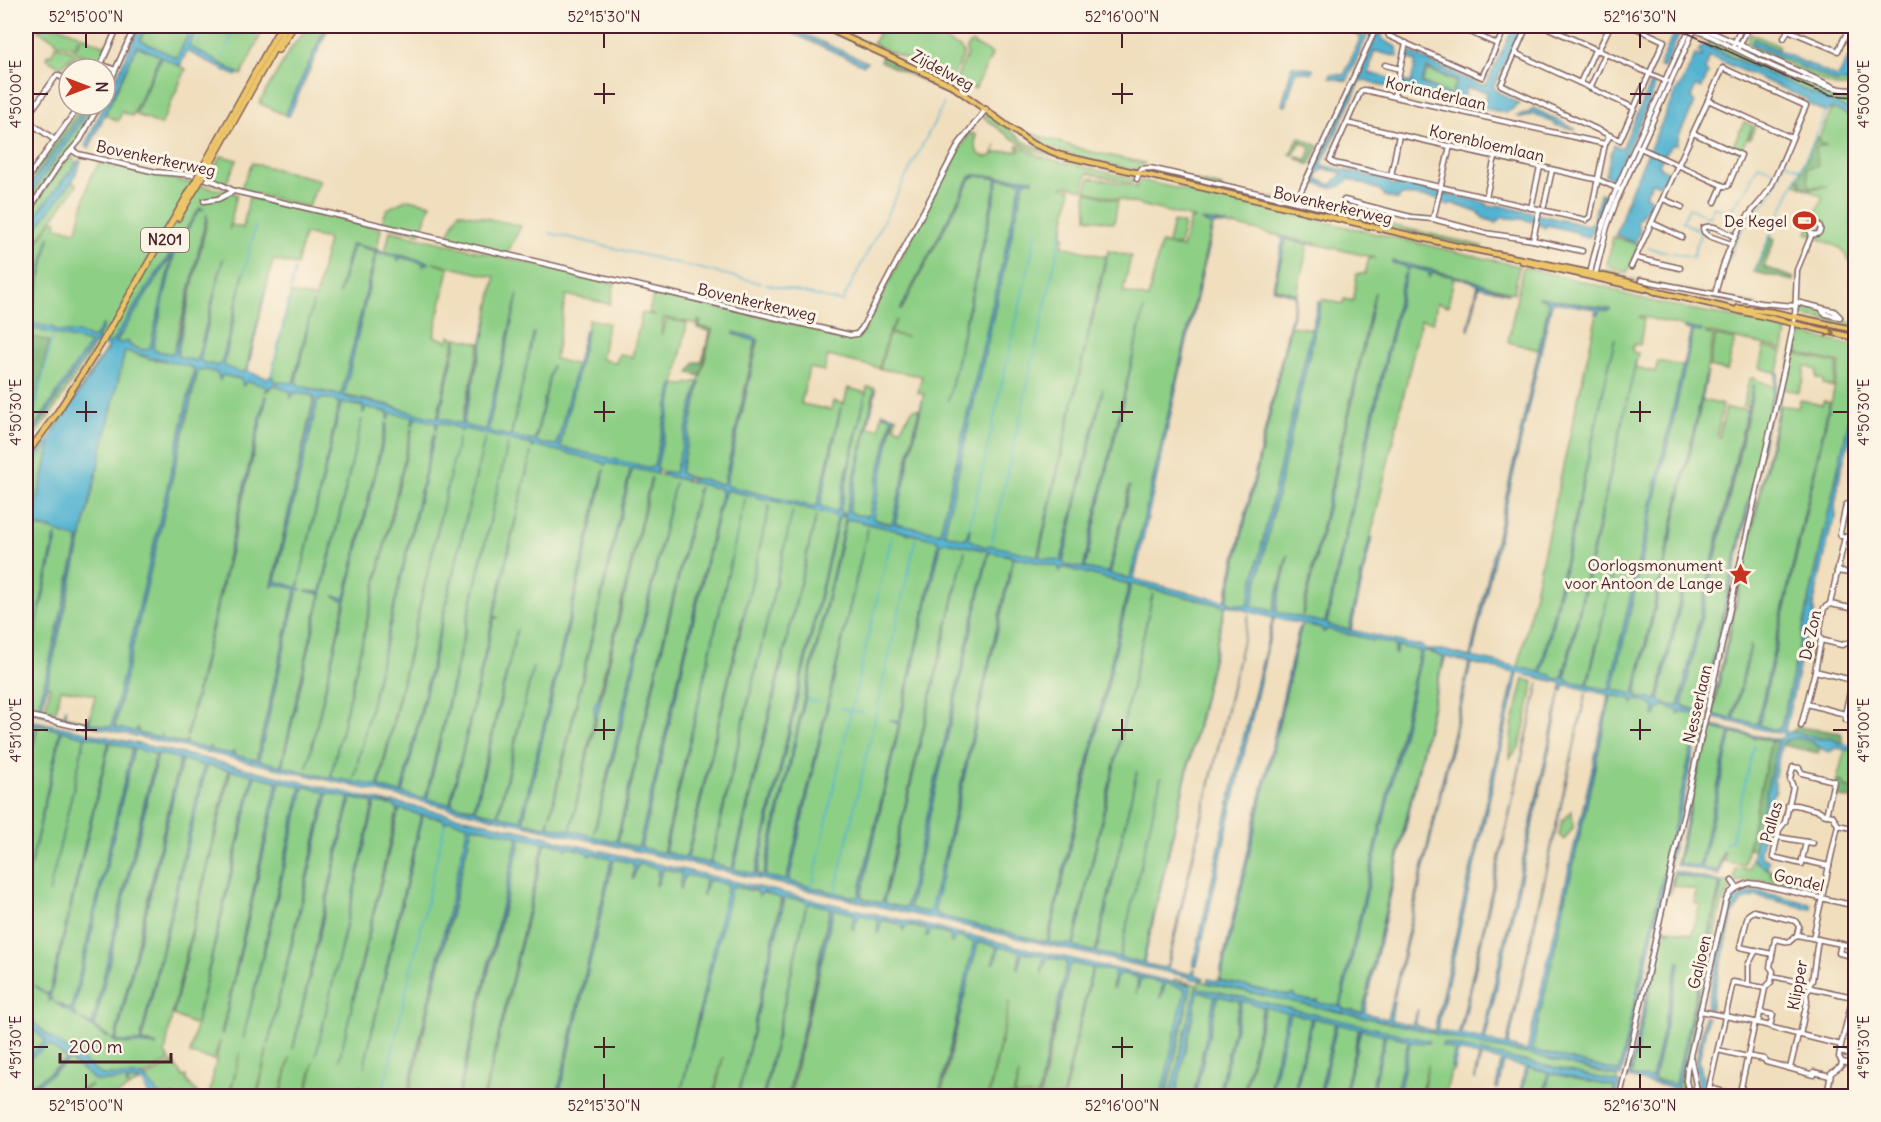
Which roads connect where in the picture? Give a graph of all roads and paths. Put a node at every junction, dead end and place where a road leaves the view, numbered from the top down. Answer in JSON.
{"nodes":[{"id":1,"x":96,"y":26,"type":"edge"},
{"id":2,"x":109,"y":26,"type":"edge"},
{"id":3,"x":118,"y":26,"type":"edge"},
{"id":4,"x":135,"y":26,"type":"edge"},
{"id":5,"x":277,"y":26,"type":"edge"},
{"id":6,"x":281,"y":26,"type":"edge"},
{"id":7,"x":287,"y":26,"type":"edge"},
{"id":8,"x":294,"y":26,"type":"edge"},
{"id":9,"x":822,"y":26,"type":"edge"},
{"id":10,"x":1366,"y":26,"type":"edge"},
{"id":11,"x":1391,"y":26,"type":"edge"},
{"id":12,"x":1456,"y":26,"type":"edge"},
{"id":13,"x":1506,"y":26,"type":"edge"},
{"id":14,"x":1527,"y":26,"type":"edge"},
{"id":15,"x":1544,"y":26,"type":"edge"},
{"id":16,"x":1610,"y":26,"type":"edge"},
{"id":17,"x":1632,"y":26,"type":"edge"},
{"id":18,"x":1742,"y":26,"type":"edge"},
{"id":19,"x":1749,"y":26,"type":"edge"},
{"id":20,"x":1851,"y":26,"type":"edge"},
{"id":21,"x":1693,"y":27,"type":"edge"},
{"id":22,"x":1376,"y":28,"type":"edge"},
{"id":23,"x":1789,"y":28,"type":"edge"},
{"id":24,"x":1784,"y":38,"type":"dead end"},
{"id":25,"x":1406,"y":43,"type":"junction"},
{"id":26,"x":1497,"y":44,"type":"junction"},
{"id":27,"x":1737,"y":46,"type":"junction"},
{"id":28,"x":1597,"y":50,"type":"junction"},
{"id":29,"x":1515,"y":53,"type":"junction"},
{"id":30,"x":1605,"y":55,"type":"junction"},
{"id":31,"x":104,"y":57,"type":"edge"},
{"id":32,"x":1385,"y":65,"type":"dead end"},
{"id":33,"x":117,"y":66,"type":"edge"},
{"id":34,"x":1400,"y":69,"type":"junction"},
{"id":35,"x":1650,"y":74,"type":"junction"},
{"id":36,"x":57,"y":75,"type":"edge"},
{"id":37,"x":258,"y":75,"type":"junction"},
{"id":38,"x":1667,"y":82,"type":"junction"},
{"id":39,"x":1580,"y":83,"type":"junction"},
{"id":40,"x":1590,"y":88,"type":"junction"},
{"id":41,"x":1856,"y":90,"type":"edge"},
{"id":42,"x":1394,"y":96,"type":"junction"},
{"id":43,"x":1708,"y":100,"type":"junction"},
{"id":44,"x":1634,"y":108,"type":"junction"},
{"id":45,"x":986,"y":109,"type":"junction"},
{"id":46,"x":71,"y":117,"type":"edge"},
{"id":47,"x":93,"y":117,"type":"edge"},
{"id":48,"x":26,"y":119,"type":"edge"},
{"id":49,"x":1347,"y":123,"type":"junction"},
{"id":50,"x":1693,"y":133,"type":"junction"},
{"id":51,"x":1400,"y":135,"type":"junction"},
{"id":52,"x":1609,"y":136,"type":"junction"},
{"id":53,"x":1792,"y":138,"type":"junction"},
{"id":54,"x":55,"y":140,"type":"junction"},
{"id":55,"x":1605,"y":144,"type":"junction"},
{"id":56,"x":1450,"y":146,"type":"junction"},
{"id":57,"x":1638,"y":147,"type":"junction"},
{"id":58,"x":72,"y":150,"type":"junction"},
{"id":59,"x":1495,"y":157,"type":"junction"},
{"id":60,"x":1678,"y":166,"type":"junction"},
{"id":61,"x":1540,"y":167,"type":"junction"},
{"id":62,"x":1552,"y":170,"type":"junction"},
{"id":63,"x":1138,"y":176,"type":"junction"},
{"id":64,"x":1390,"y":176,"type":"junction"},
{"id":65,"x":26,"y":180,"type":"edge"},
{"id":66,"x":1599,"y":180,"type":"junction"},
{"id":67,"x":1722,"y":186,"type":"junction"},
{"id":68,"x":1619,"y":189,"type":"junction"},
{"id":69,"x":1439,"y":190,"type":"junction"},
{"id":70,"x":234,"y":191,"type":"junction"},
{"id":71,"x":1486,"y":197,"type":"junction"},
{"id":72,"x":1663,"y":199,"type":"junction"},
{"id":73,"x":1344,"y":200,"type":"dead end"},
{"id":74,"x":204,"y":201,"type":"dead end"},
{"id":75,"x":1296,"y":202,"type":"junction"},
{"id":76,"x":1715,"y":202,"type":"dead end"},
{"id":77,"x":1544,"y":206,"type":"dead end"},
{"id":78,"x":1682,"y":207,"type":"dead end"},
{"id":79,"x":1531,"y":208,"type":"junction"},
{"id":80,"x":1335,"y":211,"type":"dead end"},
{"id":81,"x":1539,"y":212,"type":"junction"},
{"id":82,"x":26,"y":213,"type":"edge"},
{"id":83,"x":1433,"y":219,"type":"junction"},
{"id":84,"x":1652,"y":223,"type":"junction"},
{"id":85,"x":1812,"y":234,"type":"dead end"},
{"id":86,"x":1682,"y":237,"type":"dead end"},
{"id":87,"x":1735,"y":237,"type":"junction"},
{"id":88,"x":1533,"y":240,"type":"junction"},
{"id":89,"x":1731,"y":244,"type":"junction"},
{"id":90,"x":1582,"y":251,"type":"dead end"},
{"id":91,"x":1635,"y":258,"type":"junction"},
{"id":92,"x":1631,"y":267,"type":"dead end"},
{"id":93,"x":1680,"y":268,"type":"dead end"},
{"id":94,"x":1592,"y":275,"type":"junction"},
{"id":95,"x":1641,"y":279,"type":"dead end"},
{"id":96,"x":1715,"y":294,"type":"junction"},
{"id":97,"x":1796,"y":304,"type":"junction"},
{"id":98,"x":1732,"y":308,"type":"junction"},
{"id":99,"x":1821,"y":308,"type":"dead end"},
{"id":100,"x":1795,"y":316,"type":"junction"},
{"id":101,"x":1793,"y":324,"type":"junction"},
{"id":102,"x":1856,"y":330,"type":"edge"},
{"id":103,"x":1856,"y":338,"type":"edge"},
{"id":104,"x":26,"y":454,"type":"edge"},
{"id":105,"x":1856,"y":489,"type":"edge"},
{"id":106,"x":1854,"y":501,"type":"edge"},
{"id":107,"x":1845,"y":537,"type":"junction"},
{"id":108,"x":1856,"y":538,"type":"edge"},
{"id":109,"x":1837,"y":571,"type":"junction"},
{"id":110,"x":1856,"y":574,"type":"edge"},
{"id":111,"x":1830,"y":604,"type":"junction"},
{"id":112,"x":1856,"y":609,"type":"edge"},
{"id":113,"x":1821,"y":640,"type":"junction"},
{"id":114,"x":1856,"y":645,"type":"edge"},
{"id":115,"x":1856,"y":666,"type":"edge"},
{"id":116,"x":1815,"y":671,"type":"junction"},
{"id":117,"x":1853,"y":684,"type":"edge"},
{"id":118,"x":1853,"y":691,"type":"edge"},
{"id":119,"x":1807,"y":704,"type":"junction"},
{"id":120,"x":1845,"y":714,"type":"junction"},
{"id":121,"x":26,"y":715,"type":"edge"},
{"id":122,"x":1856,"y":722,"type":"edge"},
{"id":123,"x":1801,"y":726,"type":"dead end"},
{"id":124,"x":83,"y":728,"type":"dead end"},
{"id":125,"x":1788,"y":805,"type":"junction"},
{"id":126,"x":1826,"y":815,"type":"junction"},
{"id":127,"x":1838,"y":825,"type":"junction"},
{"id":128,"x":1856,"y":829,"type":"edge"},
{"id":129,"x":1778,"y":837,"type":"junction"},
{"id":130,"x":1806,"y":842,"type":"junction"},
{"id":131,"x":1813,"y":843,"type":"dead end"},
{"id":132,"x":1802,"y":860,"type":"junction"},
{"id":133,"x":1829,"y":866,"type":"junction"},
{"id":134,"x":1732,"y":881,"type":"dead end"},
{"id":135,"x":1737,"y":888,"type":"junction"},
{"id":136,"x":1822,"y":898,"type":"junction"},
{"id":137,"x":1856,"y":906,"type":"edge"},
{"id":138,"x":1797,"y":935,"type":"junction"},
{"id":139,"x":1813,"y":938,"type":"junction"},
{"id":140,"x":1818,"y":939,"type":"junction"},
{"id":141,"x":1841,"y":944,"type":"junction"},
{"id":142,"x":1856,"y":947,"type":"edge"},
{"id":143,"x":1756,"y":950,"type":"junction"},
{"id":144,"x":1772,"y":954,"type":"junction"},
{"id":145,"x":1856,"y":957,"type":"edge"},
{"id":146,"x":1856,"y":969,"type":"edge"},
{"id":147,"x":1772,"y":976,"type":"junction"},
{"id":148,"x":1748,"y":985,"type":"junction"},
{"id":149,"x":1810,"y":986,"type":"junction"},
{"id":150,"x":1765,"y":988,"type":"junction"},
{"id":151,"x":1852,"y":997,"type":"junction"},
{"id":152,"x":1703,"y":1011,"type":"junction"},
{"id":153,"x":1760,"y":1012,"type":"junction"},
{"id":154,"x":1726,"y":1016,"type":"junction"},
{"id":155,"x":1756,"y":1023,"type":"junction"},
{"id":156,"x":1770,"y":1026,"type":"junction"},
{"id":157,"x":1799,"y":1035,"type":"junction"},
{"id":158,"x":1841,"y":1045,"type":"junction"},
{"id":159,"x":1718,"y":1050,"type":"junction"},
{"id":160,"x":1840,"y":1052,"type":"junction"},
{"id":161,"x":1691,"y":1053,"type":"junction"},
{"id":162,"x":1747,"y":1056,"type":"junction"},
{"id":163,"x":1856,"y":1056,"type":"edge"},
{"id":164,"x":1842,"y":1062,"type":"junction"},
{"id":165,"x":1856,"y":1065,"type":"edge"},
{"id":166,"x":1790,"y":1068,"type":"junction"},
{"id":167,"x":1830,"y":1076,"type":"junction"},
{"id":168,"x":1737,"y":1094,"type":"edge"},
{"id":169,"x":1620,"y":1096,"type":"edge"},
{"id":170,"x":1690,"y":1096,"type":"edge"},
{"id":171,"x":1698,"y":1096,"type":"edge"},
{"id":172,"x":1760,"y":1096,"type":"edge"},
{"id":173,"x":1827,"y":1096,"type":"edge"}],
"edges":[{"from":1,"to":2,"type":"street"},
{"from":3,"to":31,"type":"street"},
{"from":4,"to":33,"type":"street"},
{"from":5,"to":37,"type":"highway","number":"N201"},
{"from":6,"to":37,"type":"highway","number":"N201"},
{"from":7,"to":37,"type":"highway","number":"N201"},
{"from":8,"to":37,"type":"highway","number":"N201"},
{"from":9,"to":45,"type":"main road","name":"Zijdelweg"},
{"from":10,"to":22,"type":"street"},
{"from":11,"to":25,"type":"street"},
{"from":12,"to":26,"type":"street"},
{"from":13,"to":26,"type":"street"},
{"from":14,"to":29,"type":"street"},
{"from":15,"to":28,"type":"street"},
{"from":16,"to":28,"type":"street"},
{"from":17,"to":35,"type":"street"},
{"from":18,"to":27,"type":"street"},
{"from":19,"to":27,"type":"street"},
{"from":20,"to":23,"type":"street"},
{"from":21,"to":27,"type":"street"},
{"from":21,"to":38,"type":"street"},
{"from":22,"to":75,"type":"street"},
{"from":23,"to":24,"type":"street"},
{"from":25,"to":26,"type":"street"},
{"from":25,"to":34,"type":"street"},
{"from":27,"to":41,"type":"street"},
{"from":28,"to":30,"type":"street"},
{"from":28,"to":39,"type":"street"},
{"from":29,"to":39,"type":"street"},
{"from":29,"to":52,"type":"street"},
{"from":30,"to":35,"type":"street"},
{"from":30,"to":40,"type":"street"},
{"from":32,"to":34,"type":"street"},
{"from":34,"to":42,"type":"street"},
{"from":35,"to":38,"type":"street"},
{"from":35,"to":44,"type":"street"},
{"from":36,"to":48,"type":"street"},
{"from":37,"to":104,"type":"highway","number":"N201","bridge":true},
{"from":38,"to":57,"type":"street"},
{"from":39,"to":40,"type":"street"},
{"from":40,"to":44,"type":"street"},
{"from":42,"to":49,"type":"street","name":"Korianderlaan"},
{"from":42,"to":55,"type":"street","name":"Korianderlaan"},
{"from":43,"to":50,"type":"street"},
{"from":43,"to":53,"type":"street"},
{"from":43,"to":53,"type":"street"},
{"from":44,"to":52,"type":"street"},
{"from":45,"to":63,"type":"main road","name":"Bovenkerkerweg"},
{"from":45,"to":70,"type":"street","name":"Bovenkerkerweg"},
{"from":46,"to":54,"type":"street"},
{"from":47,"to":58,"type":"street"},
{"from":48,"to":54,"type":"street"},
{"from":49,"to":51,"type":"street","name":"Korenbloemlaan"},
{"from":49,"to":64,"type":"street","name":"Korianderlaan"},
{"from":50,"to":60,"type":"street"},
{"from":50,"to":67,"type":"street"},
{"from":51,"to":56,"type":"street","name":"Korenbloemlaan"},
{"from":51,"to":64,"type":"street"},
{"from":52,"to":55,"type":"street","name":"Korianderlaan"},
{"from":53,"to":87,"type":"street"},
{"from":54,"to":65,"type":"street"},
{"from":55,"to":66,"type":"street","name":"Korianderlaan"},
{"from":56,"to":59,"type":"street","name":"Korenbloemlaan"},
{"from":56,"to":69,"type":"street"},
{"from":57,"to":60,"type":"street"},
{"from":57,"to":68,"type":"street"},
{"from":58,"to":70,"type":"street","name":"Bovenkerkerweg"},
{"from":58,"to":82,"type":"street"},
{"from":59,"to":61,"type":"street","name":"Korenbloemlaan"},
{"from":59,"to":71,"type":"street"},
{"from":60,"to":67,"type":"street"},
{"from":60,"to":72,"type":"street"},
{"from":61,"to":62,"type":"street","name":"Korenbloemlaan"},
{"from":61,"to":79,"type":"street"},
{"from":62,"to":66,"type":"street","name":"Korenbloemlaan"},
{"from":62,"to":77,"type":"street"},
{"from":63,"to":75,"type":"street","name":"Bovenkerkerweg"},
{"from":63,"to":94,"type":"main road","name":"Bovenkerkerweg"},
{"from":64,"to":69,"type":"street","name":"Korianderlaan"},
{"from":66,"to":68,"type":"street","name":"Korenbloemlaan"},
{"from":66,"to":81,"type":"street","name":"Korianderlaan"},
{"from":67,"to":76,"type":"street"},
{"from":68,"to":94,"type":"street"},
{"from":69,"to":71,"type":"street","name":"Korianderlaan"},
{"from":69,"to":83,"type":"street"},
{"from":70,"to":74,"type":"street","name":"Bovenkerkerweg"},
{"from":71,"to":79,"type":"street","name":"Korianderlaan"},
{"from":72,"to":78,"type":"street"},
{"from":72,"to":84,"type":"street"},
{"from":73,"to":83,"type":"street"},
{"from":75,"to":80,"type":"street","name":"Bovenkerkerweg"},
{"from":79,"to":81,"type":"street","name":"Korianderlaan"},
{"from":81,"to":88,"type":"street"},
{"from":83,"to":88,"type":"street"},
{"from":84,"to":86,"type":"street"},
{"from":84,"to":91,"type":"street"},
{"from":85,"to":97,"type":"street"},
{"from":87,"to":89,"type":"street"},
{"from":87,"to":89,"type":"street"},
{"from":88,"to":90,"type":"street"},
{"from":89,"to":96,"type":"street"},
{"from":91,"to":92,"type":"street"},
{"from":91,"to":93,"type":"street"},
{"from":94,"to":98,"type":"main road","name":"Bovenkerkerweg"},
{"from":95,"to":96,"type":"street"},
{"from":96,"to":97,"type":"street"},
{"from":97,"to":99,"type":"street"},
{"from":97,"to":100,"type":"street"},
{"from":98,"to":100,"type":"main road","name":"Bovenkerkerweg"},
{"from":98,"to":101,"type":"main road","name":"Bovenkerkerweg"},
{"from":100,"to":101,"type":"street","name":"Nesserlaan"},
{"from":100,"to":102,"type":"main road","name":"Bovenkerkerweg"},
{"from":101,"to":103,"type":"main road","name":"Bovenkerkerweg","one_way":true},
{"from":101,"to":169,"type":"street","name":"Nesserlaan"},
{"from":105,"to":106,"type":"street"},
{"from":106,"to":107,"type":"street"},
{"from":107,"to":108,"type":"street"},
{"from":107,"to":109,"type":"street"},
{"from":109,"to":110,"type":"street"},
{"from":109,"to":111,"type":"street"},
{"from":111,"to":112,"type":"street"},
{"from":111,"to":113,"type":"street","name":"De Zon"},
{"from":113,"to":114,"type":"street"},
{"from":113,"to":116,"type":"street","name":"De Zon"},
{"from":115,"to":117,"type":"street"},
{"from":116,"to":117,"type":"street","name":"De Zon"},
{"from":116,"to":119,"type":"street","name":"De Zon"},
{"from":117,"to":118,"type":"street"},
{"from":118,"to":120,"type":"street"},
{"from":119,"to":120,"type":"street"},
{"from":119,"to":123,"type":"street","name":"De Zon"},
{"from":120,"to":122,"type":"street"},
{"from":121,"to":124,"type":"street"},
{"from":125,"to":126,"type":"street"},
{"from":125,"to":126,"type":"street","name":"Pallas"},
{"from":125,"to":129,"type":"street","name":"Pallas"},
{"from":126,"to":127,"type":"street"},
{"from":127,"to":128,"type":"street"},
{"from":127,"to":133,"type":"street"},
{"from":129,"to":130,"type":"street"},
{"from":129,"to":132,"type":"street","name":"Pallas"},
{"from":130,"to":131,"type":"street"},
{"from":130,"to":132,"type":"street"},
{"from":132,"to":133,"type":"street"},
{"from":133,"to":136,"type":"street"},
{"from":134,"to":135,"type":"street"},
{"from":135,"to":136,"type":"street","name":"Gondel"},
{"from":135,"to":152,"type":"street","name":"Galjoen"},
{"from":136,"to":137,"type":"street","name":"Gondel"},
{"from":136,"to":139,"type":"street"},
{"from":138,"to":139,"type":"street"},
{"from":138,"to":143,"type":"street"},
{"from":138,"to":144,"type":"street"},
{"from":139,"to":140,"type":"street"},
{"from":140,"to":141,"type":"street"},
{"from":140,"to":149,"type":"street","name":"Klipper"},
{"from":141,"to":142,"type":"street"},
{"from":141,"to":145,"type":"street"},
{"from":143,"to":144,"type":"street"},
{"from":143,"to":148,"type":"street"},
{"from":144,"to":147,"type":"street"},
{"from":146,"to":151,"type":"street"},
{"from":147,"to":149,"type":"street"},
{"from":147,"to":150,"type":"street"},
{"from":148,"to":150,"type":"street"},
{"from":148,"to":154,"type":"street"},
{"from":149,"to":151,"type":"street"},
{"from":149,"to":157,"type":"street","name":"Klipper"},
{"from":150,"to":153,"type":"street"},
{"from":151,"to":158,"type":"street"},
{"from":152,"to":154,"type":"street"},
{"from":152,"to":161,"type":"street","name":"Galjoen"},
{"from":153,"to":155,"type":"street"},
{"from":153,"to":156,"type":"street"},
{"from":154,"to":155,"type":"street"},
{"from":154,"to":159,"type":"street"},
{"from":155,"to":156,"type":"street"},
{"from":155,"to":162,"type":"street"},
{"from":156,"to":157,"type":"street"},
{"from":157,"to":158,"type":"street"},
{"from":157,"to":166,"type":"street","name":"Klipper"},
{"from":158,"to":160,"type":"street"},
{"from":159,"to":162,"type":"street"},
{"from":159,"to":168,"type":"street"},
{"from":160,"to":163,"type":"street"},
{"from":160,"to":164,"type":"street"},
{"from":161,"to":170,"type":"street","name":"Galjoen"},
{"from":161,"to":171,"type":"street","name":"Galjoen"},
{"from":162,"to":166,"type":"street"},
{"from":162,"to":168,"type":"street"},
{"from":164,"to":165,"type":"street"},
{"from":164,"to":167,"type":"street"},
{"from":166,"to":167,"type":"street"},
{"from":167,"to":173,"type":"street"},
{"from":168,"to":172,"type":"street"}]}
